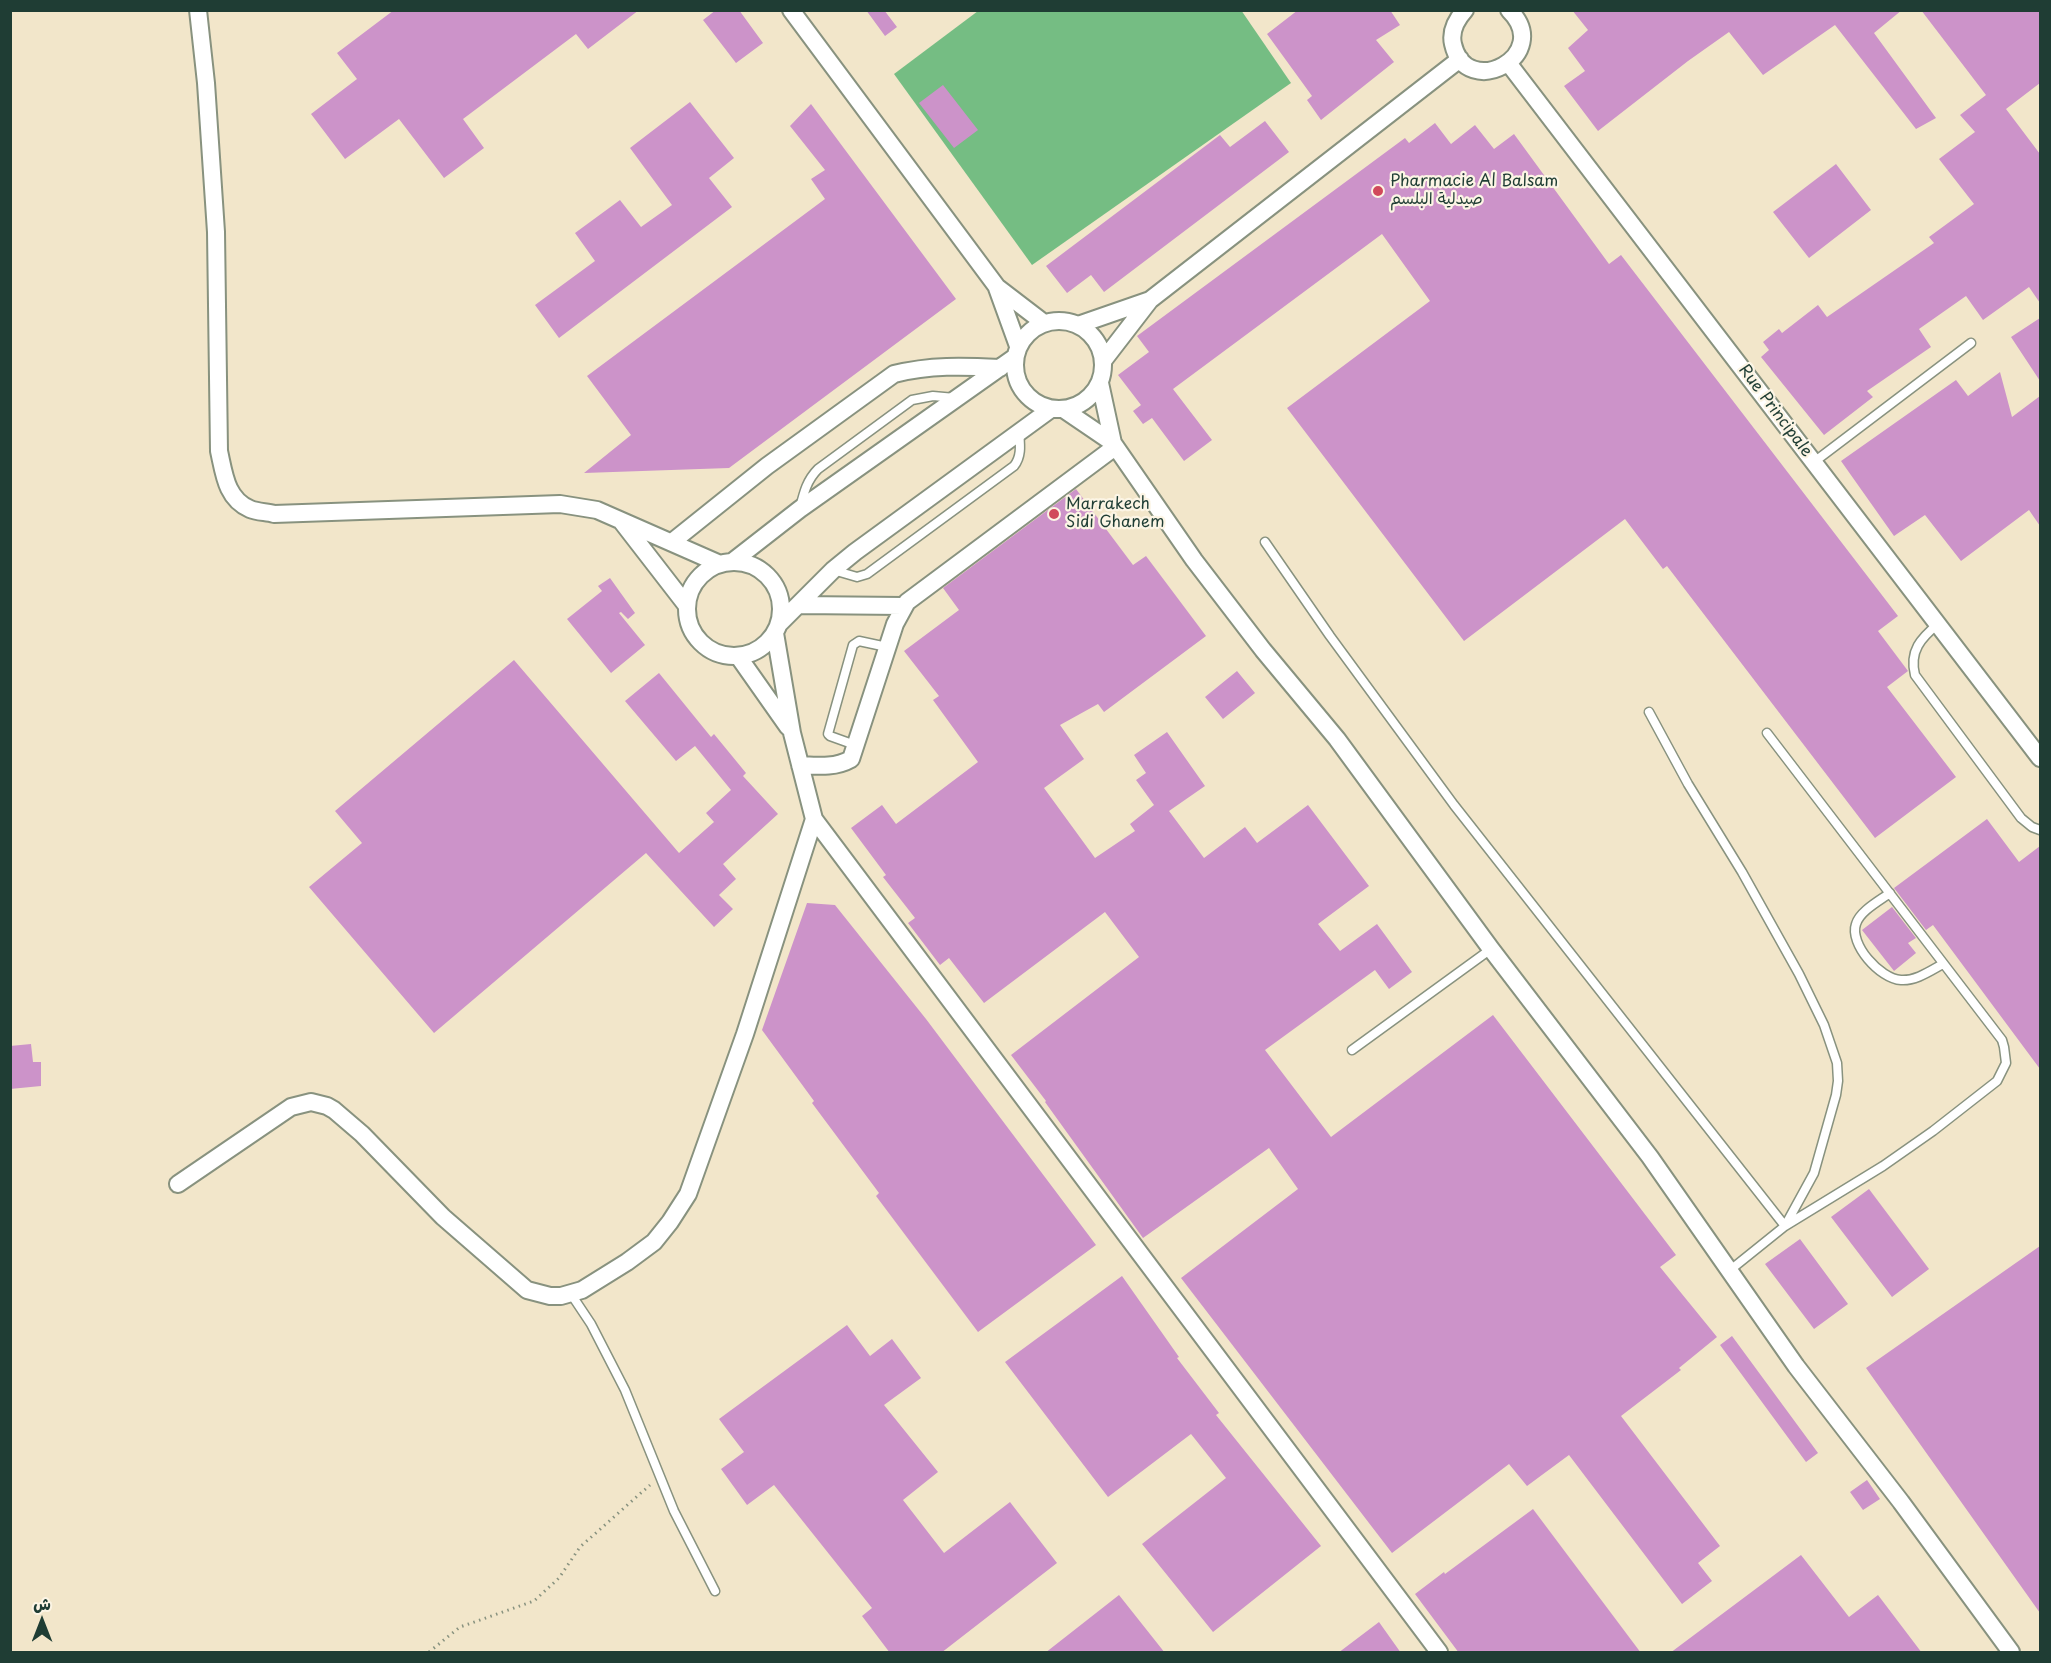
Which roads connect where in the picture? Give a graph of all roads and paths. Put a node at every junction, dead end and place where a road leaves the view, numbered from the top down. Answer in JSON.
{"nodes":[{"id":1,"x":198,"y":10,"type":"edge"},
{"id":2,"x":791,"y":10,"type":"edge"},
{"id":3,"x":1465,"y":10,"type":"edge"},
{"id":4,"x":1511,"y":11,"type":"edge"},
{"id":5,"x":1460,"y":59,"type":"junction"},
{"id":6,"x":1509,"y":64,"type":"junction"},
{"id":7,"x":997,"y":287,"type":"junction"},
{"id":8,"x":1150,"y":300,"type":"junction"},
{"id":9,"x":1044,"y":323,"type":"junction"},
{"id":10,"x":1078,"y":325,"type":"junction"},
{"id":11,"x":1971,"y":343,"type":"dead end"},
{"id":12,"x":1016,"y":351,"type":"junction"},
{"id":13,"x":1104,"y":361,"type":"junction"},
{"id":14,"x":1000,"y":368,"type":"junction"},
{"id":15,"x":1100,"y":383,"type":"junction"},
{"id":16,"x":958,"y":398,"type":"junction"},
{"id":17,"x":1057,"y":409,"type":"junction"},
{"id":18,"x":1019,"y":432,"type":"junction"},
{"id":19,"x":1114,"y":445,"type":"junction"},
{"id":20,"x":1814,"y":462,"type":"junction"},
{"id":21,"x":800,"y":509,"type":"junction"},
{"id":22,"x":621,"y":521,"type":"junction"},
{"id":23,"x":672,"y":542,"type":"junction"},
{"id":24,"x":1265,"y":542,"type":"dead end"},
{"id":25,"x":726,"y":563,"type":"junction"},
{"id":26,"x":833,"y":570,"type":"junction"},
{"id":27,"x":799,"y":605,"type":"junction"},
{"id":28,"x":687,"y":606,"type":"junction"},
{"id":29,"x":903,"y":606,"type":"junction"},
{"id":30,"x":1938,"y":624,"type":"junction"},
{"id":31,"x":777,"y":628,"type":"junction"},
{"id":32,"x":887,"y":647,"type":"junction"},
{"id":33,"x":738,"y":656,"type":"junction"},
{"id":34,"x":1649,"y":712,"type":"dead end"},
{"id":35,"x":792,"y":733,"type":"junction"},
{"id":36,"x":1767,"y":733,"type":"dead end"},
{"id":37,"x":855,"y":745,"type":"junction"},
{"id":38,"x":2040,"y":758,"type":"edge"},
{"id":39,"x":800,"y":765,"type":"junction"},
{"id":40,"x":814,"y":819,"type":"junction"},
{"id":41,"x":2040,"y":830,"type":"edge"},
{"id":42,"x":1890,"y":893,"type":"junction"},
{"id":43,"x":1491,"y":949,"type":"junction"},
{"id":44,"x":1943,"y":964,"type":"junction"},
{"id":45,"x":1352,"y":1050,"type":"dead end"},
{"id":46,"x":178,"y":1184,"type":"dead end"},
{"id":47,"x":1785,"y":1226,"type":"junction"},
{"id":48,"x":1729,"y":1271,"type":"junction"},
{"id":49,"x":572,"y":1294,"type":"junction"},
{"id":50,"x":659,"y":1476,"type":"junction"},
{"id":51,"x":715,"y":1591,"type":"dead end"},
{"id":52,"x":429,"y":1653,"type":"edge"},
{"id":53,"x":1439,"y":1653,"type":"edge"},
{"id":54,"x":2011,"y":1653,"type":"edge"}],
"edges":[{"from":1,"to":22,"type":"street"},
{"from":2,"to":7,"type":"street"},
{"from":3,"to":5,"type":"street"},
{"from":4,"to":6,"type":"street"},
{"from":5,"to":6,"type":"street"},
{"from":5,"to":8,"type":"street"},
{"from":6,"to":20,"type":"street","name":"Rue Principale"},
{"from":7,"to":9,"type":"street"},
{"from":7,"to":12,"type":"street"},
{"from":8,"to":10,"type":"street"},
{"from":8,"to":13,"type":"street"},
{"from":9,"to":10,"type":"street"},
{"from":9,"to":12,"type":"street"},
{"from":10,"to":13,"type":"street"},
{"from":11,"to":20,"type":"lane"},
{"from":12,"to":14,"type":"street"},
{"from":12,"to":17,"type":"street"},
{"from":13,"to":15,"type":"street"},
{"from":14,"to":16,"type":"street"},
{"from":14,"to":23,"type":"street"},
{"from":15,"to":17,"type":"street"},
{"from":15,"to":19,"type":"street"},
{"from":16,"to":21,"type":"street"},
{"from":16,"to":21,"type":"lane"},
{"from":17,"to":18,"type":"street"},
{"from":17,"to":19,"type":"street"},
{"from":18,"to":26,"type":"street"},
{"from":18,"to":26,"type":"lane"},
{"from":19,"to":29,"type":"street"},
{"from":19,"to":43,"type":"street"},
{"from":20,"to":30,"type":"street","name":"Rue Principale"},
{"from":21,"to":25,"type":"street"},
{"from":22,"to":23,"type":"street"},
{"from":22,"to":28,"type":"street"},
{"from":23,"to":25,"type":"street"},
{"from":24,"to":47,"type":"lane"},
{"from":25,"to":28,"type":"street"},
{"from":25,"to":31,"type":"street"},
{"from":26,"to":27,"type":"street"},
{"from":27,"to":29,"type":"street"},
{"from":27,"to":31,"type":"street"},
{"from":28,"to":33,"type":"street"},
{"from":29,"to":32,"type":"street"},
{"from":30,"to":38,"type":"street","name":"Rue Principale"},
{"from":30,"to":41,"type":"lane"},
{"from":31,"to":33,"type":"street"},
{"from":31,"to":35,"type":"street"},
{"from":32,"to":37,"type":"street"},
{"from":32,"to":37,"type":"lane"},
{"from":33,"to":35,"type":"street"},
{"from":34,"to":47,"type":"lane"},
{"from":35,"to":39,"type":"street"},
{"from":36,"to":42,"type":"lane"},
{"from":37,"to":39,"type":"street"},
{"from":39,"to":40,"type":"street"},
{"from":40,"to":49,"type":"street"},
{"from":40,"to":53,"type":"street"},
{"from":42,"to":44,"type":"lane"},
{"from":42,"to":44,"type":"lane"},
{"from":43,"to":45,"type":"lane"},
{"from":43,"to":48,"type":"street"},
{"from":44,"to":47,"type":"lane"},
{"from":46,"to":49,"type":"street"},
{"from":47,"to":48,"type":"lane"},
{"from":48,"to":54,"type":"street"},
{"from":49,"to":50,"type":"lane"},
{"from":50,"to":51,"type":"lane"},
{"from":50,"to":52,"type":"path"}]}
